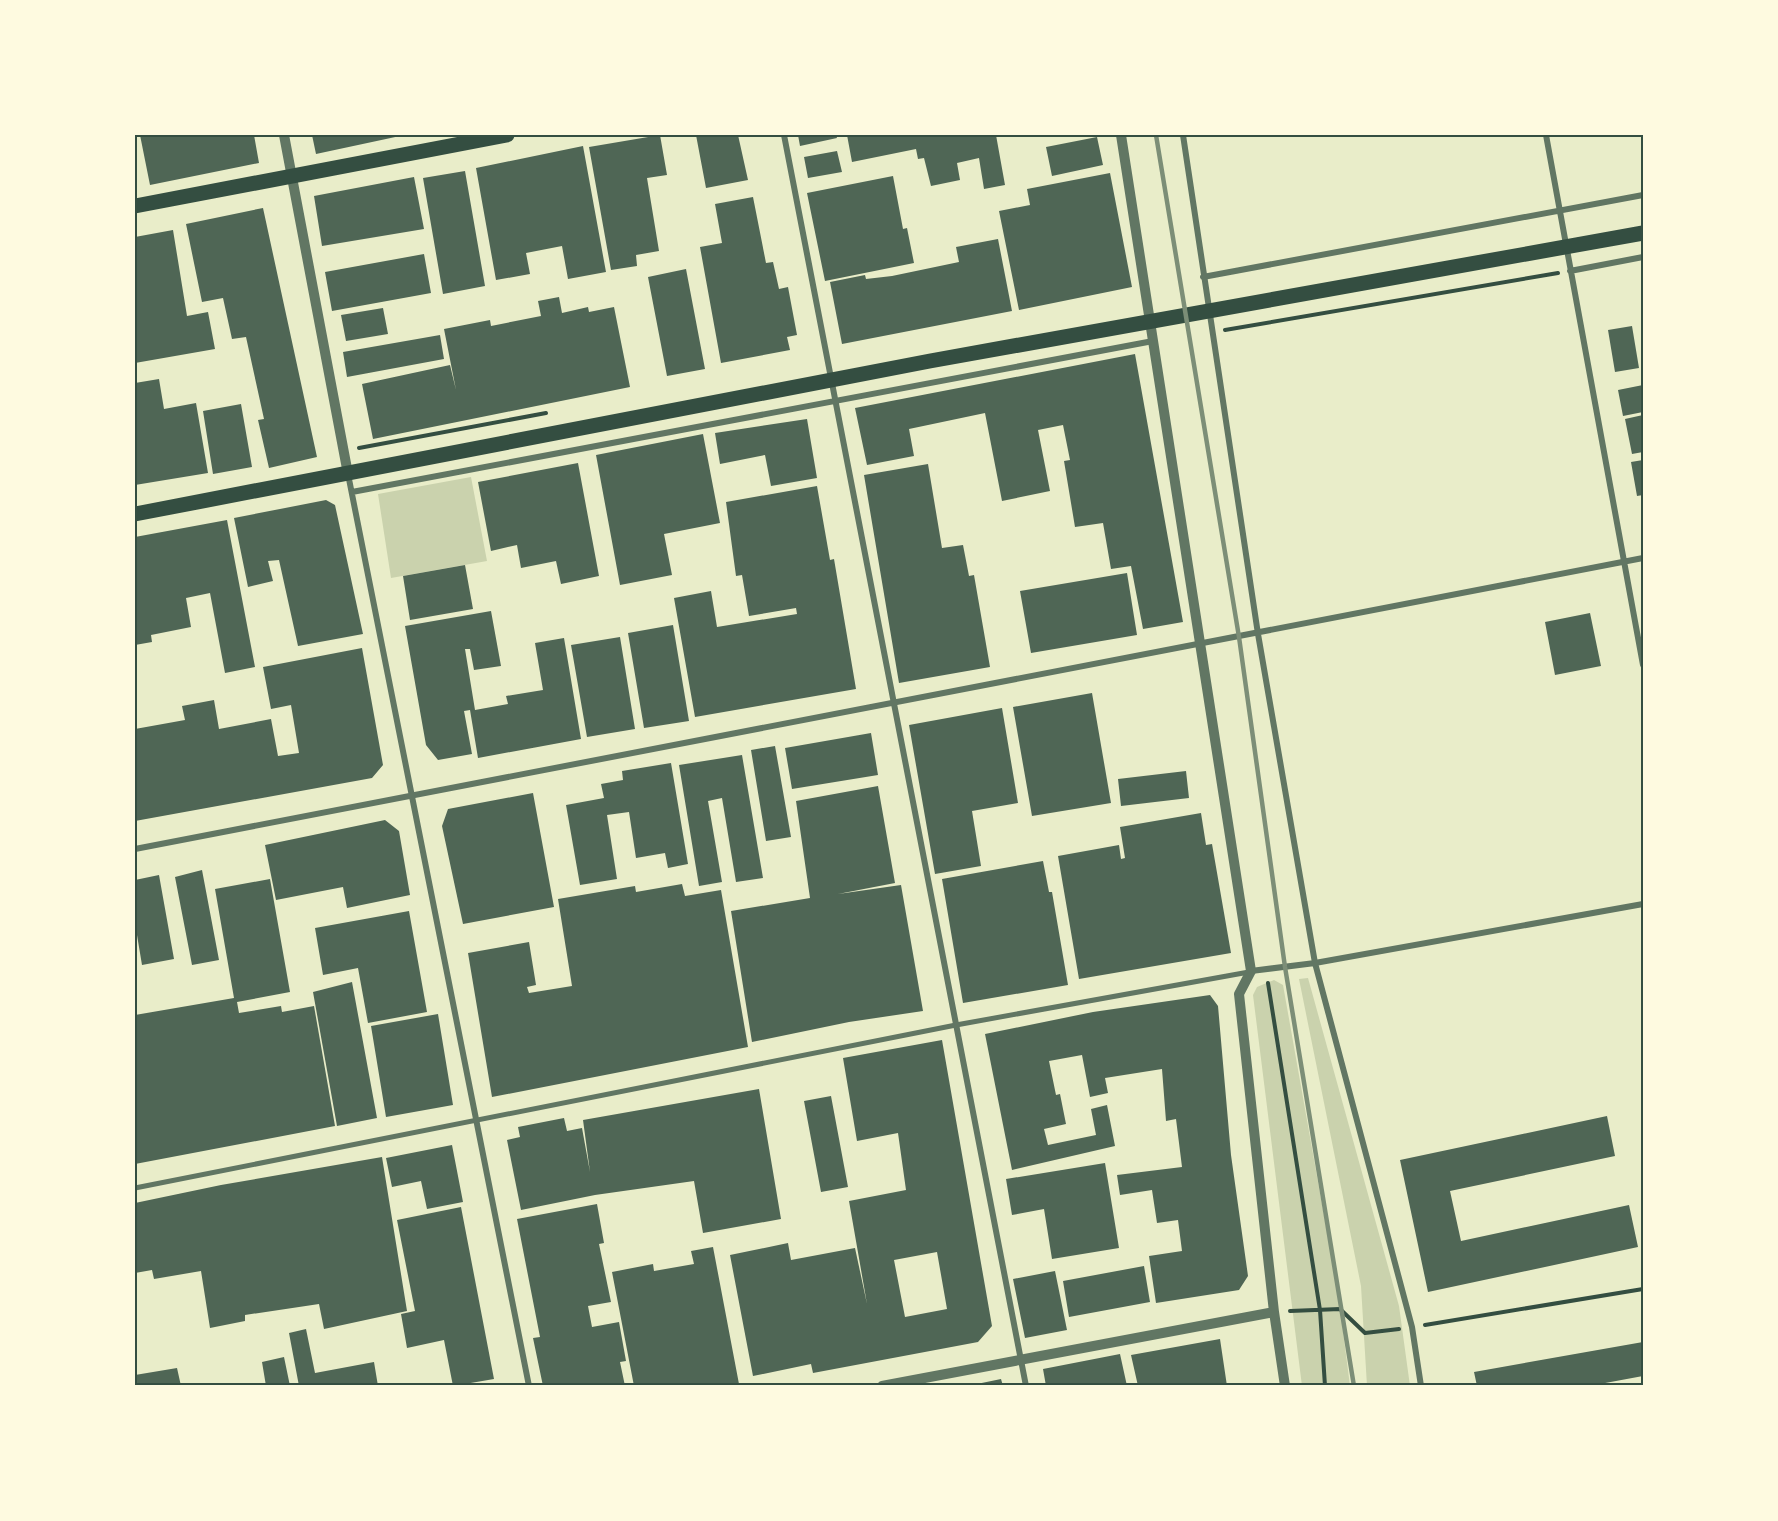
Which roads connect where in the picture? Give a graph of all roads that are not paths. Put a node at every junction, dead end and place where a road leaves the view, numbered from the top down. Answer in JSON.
{"nodes":[{"id":1,"x":284,"y":135,"type":"edge"},
{"id":2,"x":507,"y":135,"type":"edge"},
{"id":3,"x":784,"y":135,"type":"edge"},
{"id":4,"x":1121,"y":135,"type":"edge"},
{"id":5,"x":1183,"y":135,"type":"edge"},
{"id":6,"x":1546,"y":135,"type":"edge"},
{"id":7,"x":292,"y":177,"type":"junction"},
{"id":8,"x":1643,"y":195,"type":"edge"},
{"id":9,"x":135,"y":206,"type":"edge"},
{"id":10,"x":1560,"y":211,"type":"junction"},
{"id":11,"x":1643,"y":233,"type":"edge"},
{"id":12,"x":1643,"y":257,"type":"edge"},
{"id":13,"x":1570,"y":271,"type":"junction"},
{"id":14,"x":1203,"y":277,"type":"junction"},
{"id":15,"x":1154,"y":341,"type":"junction"},
{"id":16,"x":835,"y":402,"type":"junction"},
{"id":17,"x":348,"y":474,"type":"junction"},
{"id":18,"x":352,"y":492,"type":"junction"},
{"id":19,"x":135,"y":513,"type":"edge"},
{"id":20,"x":1643,"y":558,"type":"edge"},
{"id":21,"x":1624,"y":562,"type":"junction"},
{"id":22,"x":1258,"y":634,"type":"junction"},
{"id":23,"x":1202,"y":644,"type":"junction"},
{"id":24,"x":1643,"y":665,"type":"edge"},
{"id":25,"x":894,"y":704,"type":"junction"},
{"id":26,"x":411,"y":794,"type":"junction"},
{"id":27,"x":135,"y":849,"type":"edge"},
{"id":28,"x":1643,"y":904,"type":"edge"},
{"id":29,"x":1315,"y":963,"type":"junction"},
{"id":30,"x":1251,"y":971,"type":"junction"},
{"id":31,"x":956,"y":1025,"type":"junction"},
{"id":32,"x":476,"y":1119,"type":"junction"},
{"id":33,"x":135,"y":1188,"type":"edge"},
{"id":34,"x":1274,"y":1312,"type":"junction"},
{"id":35,"x":1021,"y":1360,"type":"junction"},
{"id":36,"x":529,"y":1386,"type":"edge"},
{"id":37,"x":882,"y":1386,"type":"edge"},
{"id":38,"x":1026,"y":1386,"type":"edge"},
{"id":39,"x":1285,"y":1386,"type":"edge"},
{"id":40,"x":1421,"y":1386,"type":"edge"}],
"edges":[{"from":1,"to":7,"type":"street"},
{"from":2,"to":7,"type":"main road"},
{"from":3,"to":16,"type":"street"},
{"from":4,"to":15,"type":"street"},
{"from":5,"to":14,"type":"street"},
{"from":6,"to":10,"type":"street"},
{"from":7,"to":9,"type":"main road"},
{"from":7,"to":17,"type":"street"},
{"from":8,"to":10,"type":"street"},
{"from":10,"to":13,"type":"street"},
{"from":10,"to":14,"type":"street"},
{"from":11,"to":17,"type":"main road"},
{"from":12,"to":13,"type":"street"},
{"from":13,"to":21,"type":"street"},
{"from":14,"to":22,"type":"street"},
{"from":15,"to":16,"type":"street"},
{"from":15,"to":23,"type":"street"},
{"from":16,"to":18,"type":"street"},
{"from":16,"to":25,"type":"street"},
{"from":17,"to":18,"type":"street"},
{"from":17,"to":19,"type":"main road"},
{"from":18,"to":26,"type":"street"},
{"from":20,"to":21,"type":"street"},
{"from":21,"to":22,"type":"street"},
{"from":21,"to":24,"type":"street"},
{"from":22,"to":23,"type":"street"},
{"from":22,"to":29,"type":"street"},
{"from":23,"to":25,"type":"street"},
{"from":23,"to":30,"type":"street"},
{"from":25,"to":26,"type":"street"},
{"from":25,"to":31,"type":"street"},
{"from":26,"to":27,"type":"street"},
{"from":26,"to":32,"type":"street"},
{"from":28,"to":29,"type":"street"},
{"from":29,"to":30,"type":"street"},
{"from":29,"to":40,"type":"street"},
{"from":30,"to":31,"type":"street"},
{"from":30,"to":34,"type":"street"},
{"from":31,"to":32,"type":"street"},
{"from":31,"to":35,"type":"street"},
{"from":32,"to":33,"type":"street"},
{"from":32,"to":36,"type":"street"},
{"from":34,"to":35,"type":"street"},
{"from":34,"to":39,"type":"street"},
{"from":35,"to":37,"type":"street"},
{"from":35,"to":38,"type":"street"}]}
